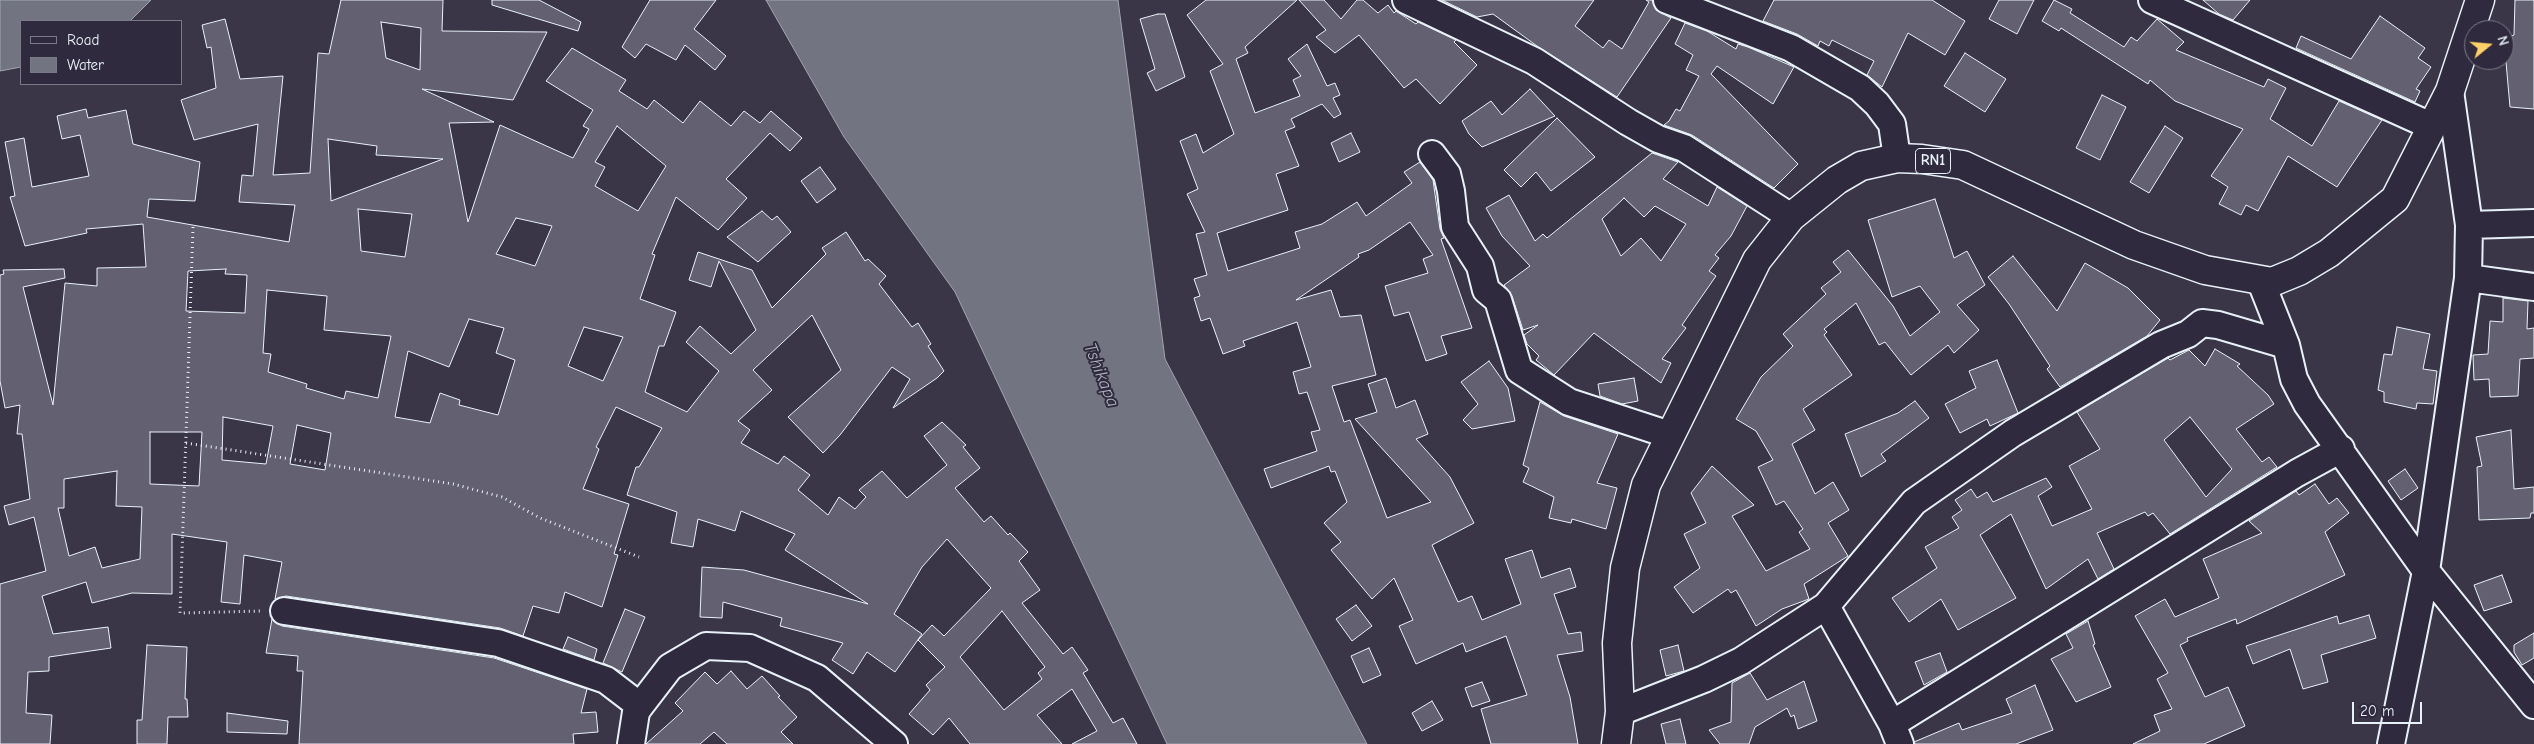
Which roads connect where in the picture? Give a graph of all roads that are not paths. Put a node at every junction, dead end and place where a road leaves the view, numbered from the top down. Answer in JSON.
{"nodes":[{"id":1,"x":1406,"y":0,"type":"edge"},
{"id":2,"x":1667,"y":0,"type":"edge"},
{"id":3,"x":2152,"y":0,"type":"edge"},
{"id":4,"x":2480,"y":0,"type":"edge"},
{"id":5,"x":2450,"y":91,"type":"junction"},
{"id":6,"x":2431,"y":126,"type":"junction"},
{"id":7,"x":1432,"y":154,"type":"dead end"},
{"id":8,"x":1897,"y":158,"type":"junction"},
{"id":9,"x":1791,"y":217,"type":"junction"},
{"id":10,"x":2534,"y":223,"type":"edge"},
{"id":11,"x":2469,"y":225,"type":"junction"},
{"id":12,"x":2468,"y":278,"type":"junction"},
{"id":13,"x":2261,"y":282,"type":"junction"},
{"id":14,"x":2534,"y":287,"type":"edge"},
{"id":15,"x":2286,"y":345,"type":"junction"},
{"id":16,"x":1670,"y":435,"type":"junction"},
{"id":17,"x":2341,"y":449,"type":"junction"},
{"id":18,"x":2426,"y":571,"type":"junction"},
{"id":19,"x":1826,"y":606,"type":"junction"},
{"id":20,"x":284,"y":611,"type":"road end"},
{"id":21,"x":2534,"y":705,"type":"edge"},
{"id":22,"x":640,"y":706,"type":"junction"},
{"id":23,"x":1620,"y":712,"type":"junction"},
{"id":24,"x":1896,"y":734,"type":"edge"},
{"id":25,"x":630,"y":744,"type":"edge"},
{"id":26,"x":894,"y":744,"type":"edge"},
{"id":27,"x":1616,"y":744,"type":"edge"},
{"id":28,"x":2391,"y":744,"type":"edge"}],
"edges":[{"from":1,"to":9,"type":"street"},
{"from":2,"to":8,"type":"street"},
{"from":3,"to":6,"type":"street"},
{"from":4,"to":5,"type":"highway","number":"RN1"},
{"from":5,"to":6,"type":"highway","number":"RN1"},
{"from":5,"to":11,"type":"street"},
{"from":6,"to":13,"type":"highway","number":"RN1"},
{"from":7,"to":16,"type":"street"},
{"from":8,"to":9,"type":"highway","number":"RN1"},
{"from":8,"to":13,"type":"highway","number":"RN1"},
{"from":9,"to":16,"type":"highway","number":"RN1"},
{"from":10,"to":11,"type":"street"},
{"from":11,"to":12,"type":"street"},
{"from":12,"to":14,"type":"street"},
{"from":12,"to":18,"type":"street"},
{"from":13,"to":15,"type":"street"},
{"from":15,"to":17,"type":"street"},
{"from":15,"to":19,"type":"street"},
{"from":16,"to":23,"type":"highway","number":"RN1"},
{"from":17,"to":18,"type":"street"},
{"from":17,"to":24,"type":"street"},
{"from":18,"to":21,"type":"street"},
{"from":18,"to":28,"type":"street"},
{"from":19,"to":23,"type":"street"},
{"from":19,"to":24,"type":"street"},
{"from":20,"to":22,"type":"street"},
{"from":22,"to":25,"type":"street"},
{"from":22,"to":26,"type":"street"},
{"from":23,"to":27,"type":"highway","number":"RN1"}]}
